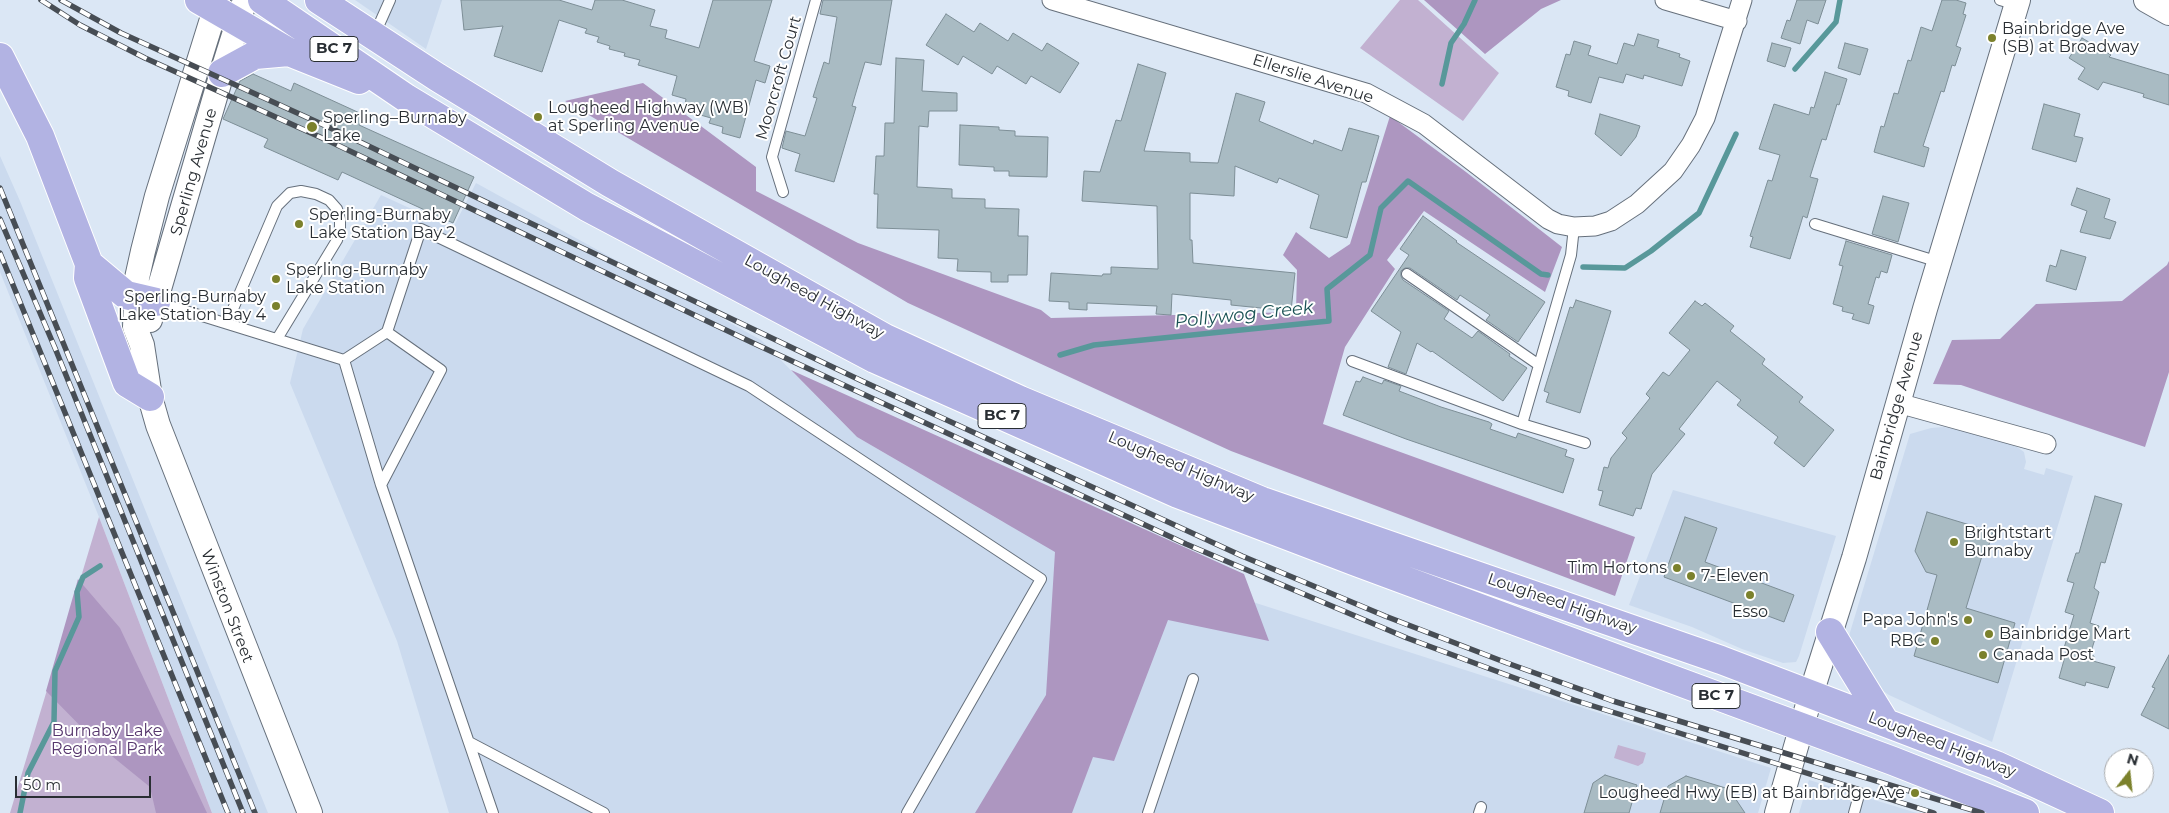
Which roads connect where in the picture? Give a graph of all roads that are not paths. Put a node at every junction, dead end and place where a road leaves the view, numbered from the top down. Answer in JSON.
{"nodes":[{"id":1,"x":262,"y":0,"type":"edge"},
{"id":2,"x":319,"y":0,"type":"edge"},
{"id":3,"x":390,"y":0,"type":"edge"},
{"id":4,"x":816,"y":0,"type":"edge"},
{"id":5,"x":1052,"y":0,"type":"edge"},
{"id":6,"x":1666,"y":0,"type":"edge"},
{"id":7,"x":1742,"y":0,"type":"edge"},
{"id":8,"x":2146,"y":0,"type":"edge"},
{"id":9,"x":2012,"y":2,"type":"edge"},
{"id":10,"x":211,"y":3,"type":"edge"},
{"id":11,"x":241,"y":11,"type":"edge"},
{"id":12,"x":2169,"y":13,"type":"edge"},
{"id":13,"x":1737,"y":21,"type":"junction"},
{"id":14,"x":374,"y":36,"type":"junction"},
{"id":15,"x":289,"y":52,"type":"junction"},
{"id":16,"x":0,"y":57,"type":"edge"},
{"id":17,"x":222,"y":73,"type":"junction"},
{"id":18,"x":406,"y":98,"type":"junction"},
{"id":19,"x":783,"y":192,"type":"dead end"},
{"id":20,"x":1815,"y":224,"type":"dead end"},
{"id":21,"x":1574,"y":227,"type":"junction"},
{"id":22,"x":1939,"y":262,"type":"junction"},
{"id":23,"x":89,"y":264,"type":"junction"},
{"id":24,"x":1407,"y":274,"type":"dead end"},
{"id":25,"x":146,"y":300,"type":"junction"},
{"id":26,"x":227,"y":322,"type":"junction"},
{"id":27,"x":387,"y":332,"type":"junction"},
{"id":28,"x":278,"y":338,"type":"junction"},
{"id":29,"x":344,"y":360,"type":"junction"},
{"id":30,"x":1352,"y":361,"type":"dead end"},
{"id":31,"x":1539,"y":365,"type":"junction"},
{"id":32,"x":150,"y":397,"type":"junction"},
{"id":33,"x":1898,"y":403,"type":"junction"},
{"id":34,"x":1522,"y":424,"type":"junction"},
{"id":35,"x":1585,"y":443,"type":"dead end"},
{"id":36,"x":2046,"y":444,"type":"dead end"},
{"id":37,"x":381,"y":485,"type":"junction"},
{"id":38,"x":1830,"y":632,"type":"junction"},
{"id":39,"x":1193,"y":679,"type":"dead end"},
{"id":40,"x":1811,"y":694,"type":"junction"},
{"id":41,"x":1885,"y":722,"type":"junction"},
{"id":42,"x":1801,"y":728,"type":"junction"},
{"id":43,"x":469,"y":742,"type":"junction"},
{"id":44,"x":1858,"y":795,"type":"dead end"},
{"id":45,"x":310,"y":813,"type":"edge"},
{"id":46,"x":493,"y":813,"type":"edge"},
{"id":47,"x":604,"y":813,"type":"edge"},
{"id":48,"x":907,"y":813,"type":"edge"},
{"id":49,"x":1148,"y":813,"type":"edge"},
{"id":50,"x":1777,"y":813,"type":"edge"},
{"id":51,"x":1854,"y":813,"type":"edge"},
{"id":52,"x":2025,"y":813,"type":"edge"},
{"id":53,"x":2100,"y":813,"type":"edge"}],
"edges":[{"from":1,"to":18,"type":"main road","name":"Lougheed Highway","number":"BC 7"},
{"from":2,"to":14,"type":"main road","name":"Lougheed Highway","number":"BC 7"},
{"from":3,"to":14,"type":"lane"},
{"from":4,"to":19,"type":"lane","name":"Moorcroft Court"},
{"from":5,"to":21,"type":"street","name":"Ellerslie Avenue"},
{"from":6,"to":13,"type":"street"},
{"from":7,"to":13,"type":"street","name":"Ellerslie Avenue"},
{"from":8,"to":12,"type":"street"},
{"from":9,"to":22,"type":"street","name":"Bainbridge Avenue"},
{"from":10,"to":11,"type":"main road"},
{"from":10,"to":25,"type":"street","name":"Sperling Avenue"},
{"from":11,"to":15,"type":"main road"},
{"from":11,"to":17,"type":"street","name":"Sperling Avenue"},
{"from":13,"to":21,"type":"street","name":"Ellerslie Avenue"},
{"from":14,"to":40,"type":"main road","name":"Lougheed Highway","number":"BC 7"},
{"from":15,"to":17,"type":"main road"},
{"from":15,"to":18,"type":"main road"},
{"from":16,"to":23,"type":"main road"},
{"from":17,"to":25,"type":"street","name":"Sperling Avenue"},
{"from":18,"to":42,"type":"main road","name":"Lougheed Highway","number":"BC 7"},
{"from":20,"to":22,"type":"lane"},
{"from":21,"to":31,"type":"lane"},
{"from":22,"to":33,"type":"street","name":"Bainbridge Avenue"},
{"from":23,"to":25,"type":"main road"},
{"from":23,"to":32,"type":"main road"},
{"from":24,"to":31,"type":"lane"},
{"from":25,"to":26,"type":"lane"},
{"from":25,"to":32,"type":"street","name":"Sperling Avenue"},
{"from":26,"to":28,"type":"lane"},
{"from":26,"to":28,"type":"lane"},
{"from":27,"to":29,"type":"lane"},
{"from":27,"to":37,"type":"lane"},
{"from":27,"to":48,"type":"lane"},
{"from":28,"to":29,"type":"lane"},
{"from":29,"to":37,"type":"lane"},
{"from":30,"to":34,"type":"lane"},
{"from":31,"to":34,"type":"lane"},
{"from":32,"to":45,"type":"street","name":"Winston Street"},
{"from":33,"to":36,"type":"street"},
{"from":33,"to":38,"type":"street","name":"Bainbridge Avenue"},
{"from":34,"to":35,"type":"lane"},
{"from":37,"to":43,"type":"lane"},
{"from":38,"to":40,"type":"street","name":"Bainbridge Avenue"},
{"from":38,"to":41,"type":"main road"},
{"from":39,"to":49,"type":"lane"},
{"from":40,"to":41,"type":"main road","name":"Lougheed Highway","number":"BC 7"},
{"from":40,"to":42,"type":"street","name":"Bainbridge Avenue"},
{"from":41,"to":53,"type":"main road","name":"Lougheed Highway","number":"BC 7"},
{"from":42,"to":50,"type":"street","name":"Bainbridge Avenue"},
{"from":42,"to":52,"type":"main road","name":"Lougheed Highway","number":"BC 7"},
{"from":43,"to":46,"type":"lane"},
{"from":43,"to":47,"type":"lane"},
{"from":44,"to":51,"type":"lane"}]}
